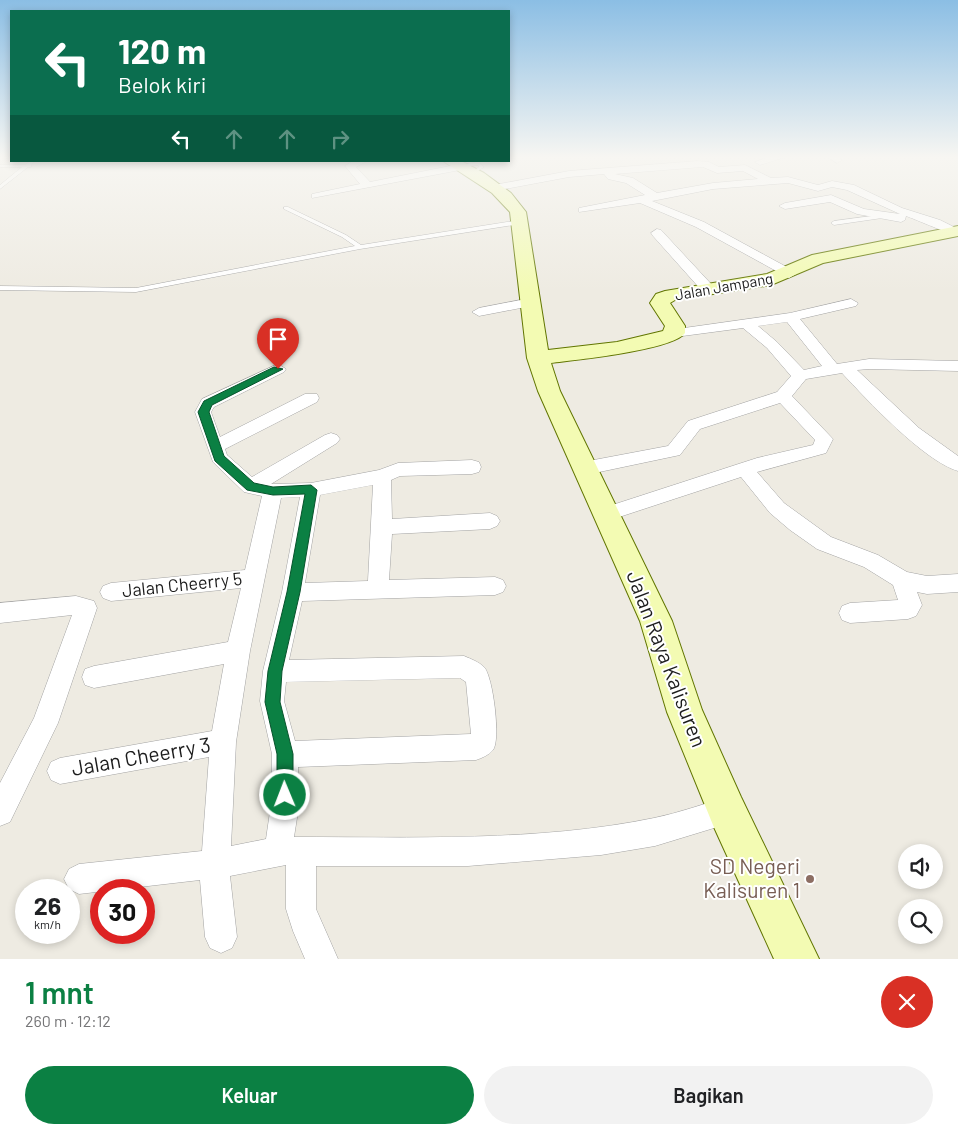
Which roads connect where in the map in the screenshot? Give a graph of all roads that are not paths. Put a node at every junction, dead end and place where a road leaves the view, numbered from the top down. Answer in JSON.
{"nodes":[{"id":1,"x":511,"y":201,"type":"edge"},
{"id":2,"x":633,"y":201,"type":"edge"},
{"id":3,"x":650,"y":201,"type":"edge"},
{"id":4,"x":815,"y":201,"type":"edge"},
{"id":5,"x":837,"y":201,"type":"edge"},
{"id":6,"x":878,"y":201,"type":"edge"},
{"id":7,"x":785,"y":206,"type":"dead end"},
{"id":8,"x":286,"y":208,"type":"dead end"},
{"id":9,"x":583,"y":210,"type":"dead end"},
{"id":10,"x":890,"y":216,"type":"junction"},
{"id":11,"x":520,"y":222,"type":"junction"},
{"id":12,"x":834,"y":223,"type":"dead end"},
{"id":13,"x":657,"y":232,"type":"dead end"},
{"id":14,"x":952,"y":232,"type":"edge"},
{"id":15,"x":360,"y":247,"type":"junction"},
{"id":16,"x":789,"y":274,"type":"junction"},
{"id":17,"x":0,"y":288,"type":"edge"},
{"id":18,"x":708,"y":289,"type":"junction"},
{"id":19,"x":531,"y":302,"type":"junction"},
{"id":20,"x":851,"y":303,"type":"dead end"},
{"id":21,"x":479,"y":312,"type":"dead end"},
{"id":22,"x":790,"y":317,"type":"junction"},
{"id":23,"x":746,"y":323,"type":"junction"},
{"id":24,"x":675,"y":333,"type":"junction"},
{"id":25,"x":538,"y":358,"type":"junction"},
{"id":26,"x":958,"y":366,"type":"edge"},
{"id":27,"x":278,"y":369,"type":"dead end"},
{"id":28,"x":840,"y":369,"type":"junction"},
{"id":29,"x":800,"y":376,"type":"junction"},
{"id":30,"x":783,"y":396,"type":"junction"},
{"id":31,"x":311,"y":398,"type":"dead end"},
{"id":32,"x":331,"y":439,"type":"dead end"},
{"id":33,"x":215,"y":447,"type":"junction"},
{"id":34,"x":958,"y":465,"type":"edge"},
{"id":35,"x":472,"y":467,"type":"dead end"},
{"id":36,"x":585,"y":468,"type":"junction"},
{"id":37,"x":745,"y":470,"type":"junction"},
{"id":38,"x":382,"y":476,"type":"junction"},
{"id":39,"x":251,"y":487,"type":"junction"},
{"id":40,"x":311,"y":490,"type":"junction"},
{"id":41,"x":273,"y":491,"type":"junction"},
{"id":42,"x":608,"y":514,"type":"junction"},
{"id":43,"x":490,"y":520,"type":"dead end"},
{"id":44,"x":382,"y":527,"type":"junction"},
{"id":45,"x":253,"y":578,"type":"junction"},
{"id":46,"x":902,"y":580,"type":"junction"},
{"id":47,"x":958,"y":583,"type":"edge"},
{"id":48,"x":495,"y":586,"type":"dead end"},
{"id":49,"x":378,"y":590,"type":"junction"},
{"id":50,"x":111,"y":592,"type":"dead end"},
{"id":51,"x":293,"y":592,"type":"junction"},
{"id":52,"x":0,"y":613,"type":"edge"},
{"id":53,"x":850,"y":614,"type":"dead end"},
{"id":54,"x":238,"y":652,"type":"junction"},
{"id":55,"x":275,"y":671,"type":"junction"},
{"id":56,"x":94,"y":677,"type":"dead end"},
{"id":57,"x":223,"y":742,"type":"junction"},
{"id":58,"x":285,"y":754,"type":"junction"},
{"id":59,"x":60,"y":771,"type":"dead end"},
{"id":60,"x":727,"y":811,"type":"junction"},
{"id":61,"x":0,"y":812,"type":"edge"},
{"id":62,"x":290,"y":851,"type":"junction"},
{"id":63,"x":216,"y":864,"type":"junction"},
{"id":64,"x":79,"y":879,"type":"dead end"},
{"id":65,"x":221,"y":937,"type":"dead end"},
{"id":66,"x":322,"y":959,"type":"edge"},
{"id":67,"x":797,"y":959,"type":"edge"}],
"edges":[{"from":1,"to":11,"type":"main road","name":"Jalan Raya Kalisuren"},
{"from":2,"to":9,"type":"street"},
{"from":3,"to":16,"type":"street"},
{"from":4,"to":7,"type":"street"},
{"from":5,"to":10,"type":"street"},
{"from":6,"to":14,"type":"street"},
{"from":8,"to":15,"type":"lane"},
{"from":10,"to":12,"type":"lane"},
{"from":10,"to":14,"type":"street"},
{"from":11,"to":15,"type":"lane"},
{"from":11,"to":19,"type":"main road","name":"Jalan Raya Kalisuren"},
{"from":13,"to":18,"type":"street"},
{"from":14,"to":16,"type":"main road","name":"Jalan Jampang"},
{"from":15,"to":17,"type":"lane"},
{"from":16,"to":18,"type":"main road","name":"Jalan Jampang"},
{"from":18,"to":24,"type":"main road","name":"Jalan Jampang"},
{"from":19,"to":21,"type":"street"},
{"from":19,"to":25,"type":"main road","name":"Jalan Raya Kalisuren"},
{"from":20,"to":22,"type":"street"},
{"from":22,"to":23,"type":"street"},
{"from":22,"to":28,"type":"street"},
{"from":23,"to":24,"type":"street"},
{"from":23,"to":29,"type":"street"},
{"from":24,"to":25,"type":"main road"},
{"from":25,"to":36,"type":"main road","name":"Jalan Raya Kalisuren"},
{"from":26,"to":28,"type":"street"},
{"from":27,"to":33,"type":"street"},
{"from":28,"to":29,"type":"street"},
{"from":28,"to":34,"type":"street"},
{"from":29,"to":30,"type":"street"},
{"from":30,"to":36,"type":"street"},
{"from":30,"to":37,"type":"street"},
{"from":31,"to":33,"type":"street"},
{"from":32,"to":39,"type":"street"},
{"from":33,"to":39,"type":"street"},
{"from":35,"to":38,"type":"street"},
{"from":36,"to":42,"type":"main road","name":"Jalan Raya Kalisuren"},
{"from":37,"to":42,"type":"street"},
{"from":37,"to":46,"type":"street"},
{"from":38,"to":40,"type":"street"},
{"from":38,"to":44,"type":"street"},
{"from":39,"to":41,"type":"street"},
{"from":40,"to":41,"type":"street"},
{"from":40,"to":51,"type":"street"},
{"from":41,"to":45,"type":"street"},
{"from":42,"to":60,"type":"main road","name":"Jalan Raya Kalisuren"},
{"from":43,"to":44,"type":"street"},
{"from":44,"to":49,"type":"street"},
{"from":45,"to":50,"type":"street","name":"Jalan Cheerry 5"},
{"from":45,"to":54,"type":"street"},
{"from":46,"to":47,"type":"street"},
{"from":46,"to":53,"type":"street"},
{"from":48,"to":49,"type":"street"},
{"from":49,"to":51,"type":"street"},
{"from":51,"to":55,"type":"street"},
{"from":52,"to":61,"type":"street"},
{"from":54,"to":56,"type":"street"},
{"from":54,"to":57,"type":"street"},
{"from":55,"to":58,"type":"street"},
{"from":55,"to":58,"type":"street"},
{"from":57,"to":59,"type":"street","name":"Jalan Cheerry 3"},
{"from":57,"to":63,"type":"street"},
{"from":58,"to":62,"type":"street"},
{"from":60,"to":62,"type":"street"},
{"from":60,"to":67,"type":"main road","name":"Jalan Raya Kalisuren"},
{"from":62,"to":63,"type":"street"},
{"from":62,"to":66,"type":"street"},
{"from":63,"to":64,"type":"street"},
{"from":63,"to":65,"type":"street"}]}
